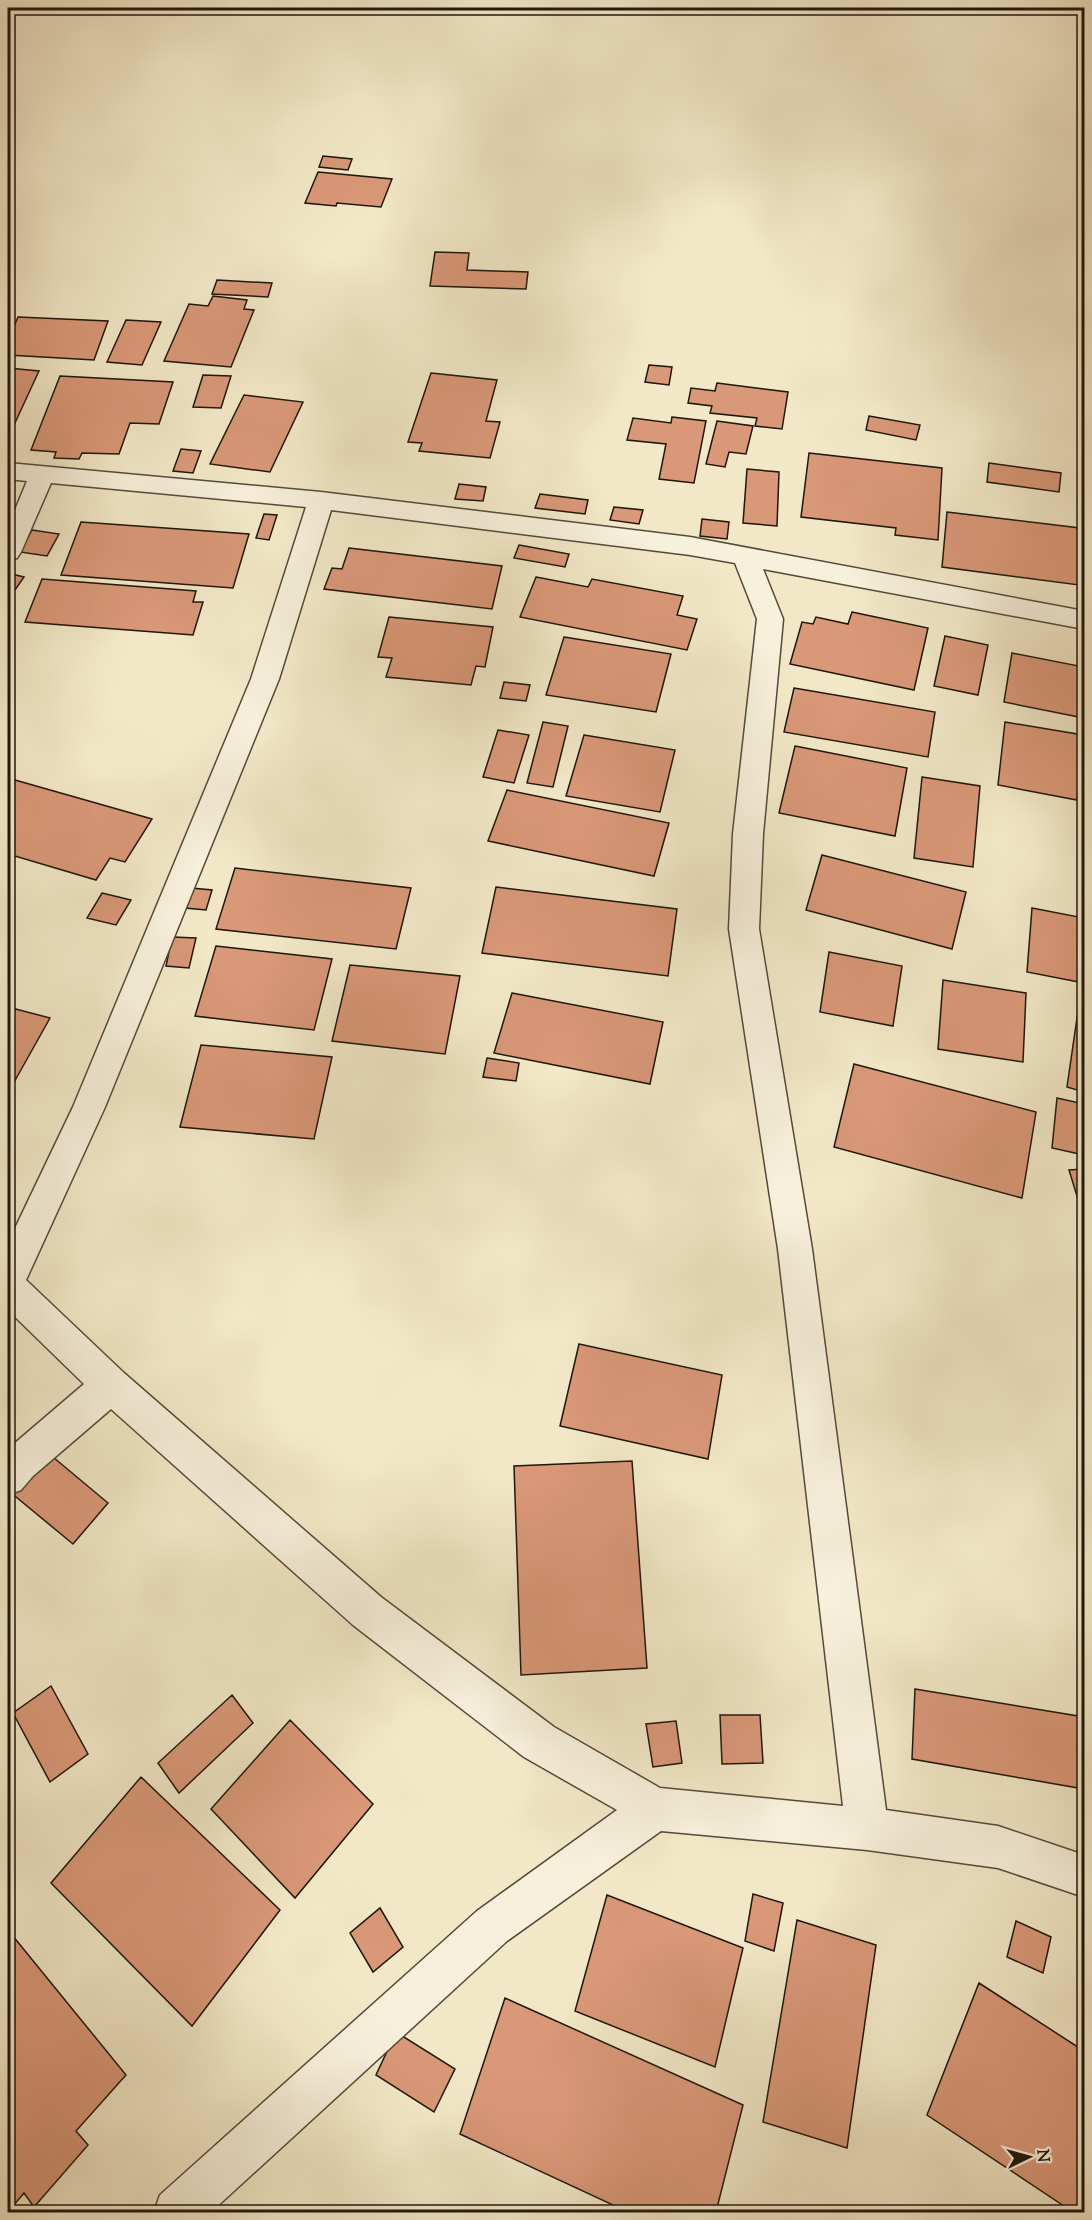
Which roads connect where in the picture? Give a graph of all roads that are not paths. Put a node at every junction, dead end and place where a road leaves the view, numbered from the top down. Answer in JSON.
{"nodes":[{"id":1,"x":8,"y":471,"type":"edge"},
{"id":2,"x":42,"y":474,"type":"junction"},
{"id":3,"x":321,"y":500,"type":"junction"},
{"id":4,"x":8,"y":552,"type":"edge"},
{"id":5,"x":744,"y":555,"type":"junction"},
{"id":6,"x":1084,"y":620,"type":"edge"},
{"id":7,"x":8,"y":1280,"type":"edge"},
{"id":8,"x":8,"y":1287,"type":"edge"},
{"id":9,"x":111,"y":1385,"type":"junction"},
{"id":10,"x":8,"y":1477,"type":"edge"},
{"id":11,"x":655,"y":1809,"type":"junction"},
{"id":12,"x":867,"y":1829,"type":"junction"},
{"id":13,"x":1084,"y":1876,"type":"edge"},
{"id":14,"x":177,"y":2212,"type":"edge"}],
"edges":[{"from":1,"to":2,"type":"street"},
{"from":2,"to":3,"type":"street"},
{"from":2,"to":4,"type":"street"},
{"from":3,"to":5,"type":"street"},
{"from":3,"to":7,"type":"street"},
{"from":5,"to":6,"type":"street"},
{"from":5,"to":12,"type":"street"},
{"from":8,"to":9,"type":"street"},
{"from":9,"to":10,"type":"street"},
{"from":9,"to":11,"type":"street"},
{"from":11,"to":12,"type":"street"},
{"from":11,"to":14,"type":"street"},
{"from":12,"to":13,"type":"street"}]}
